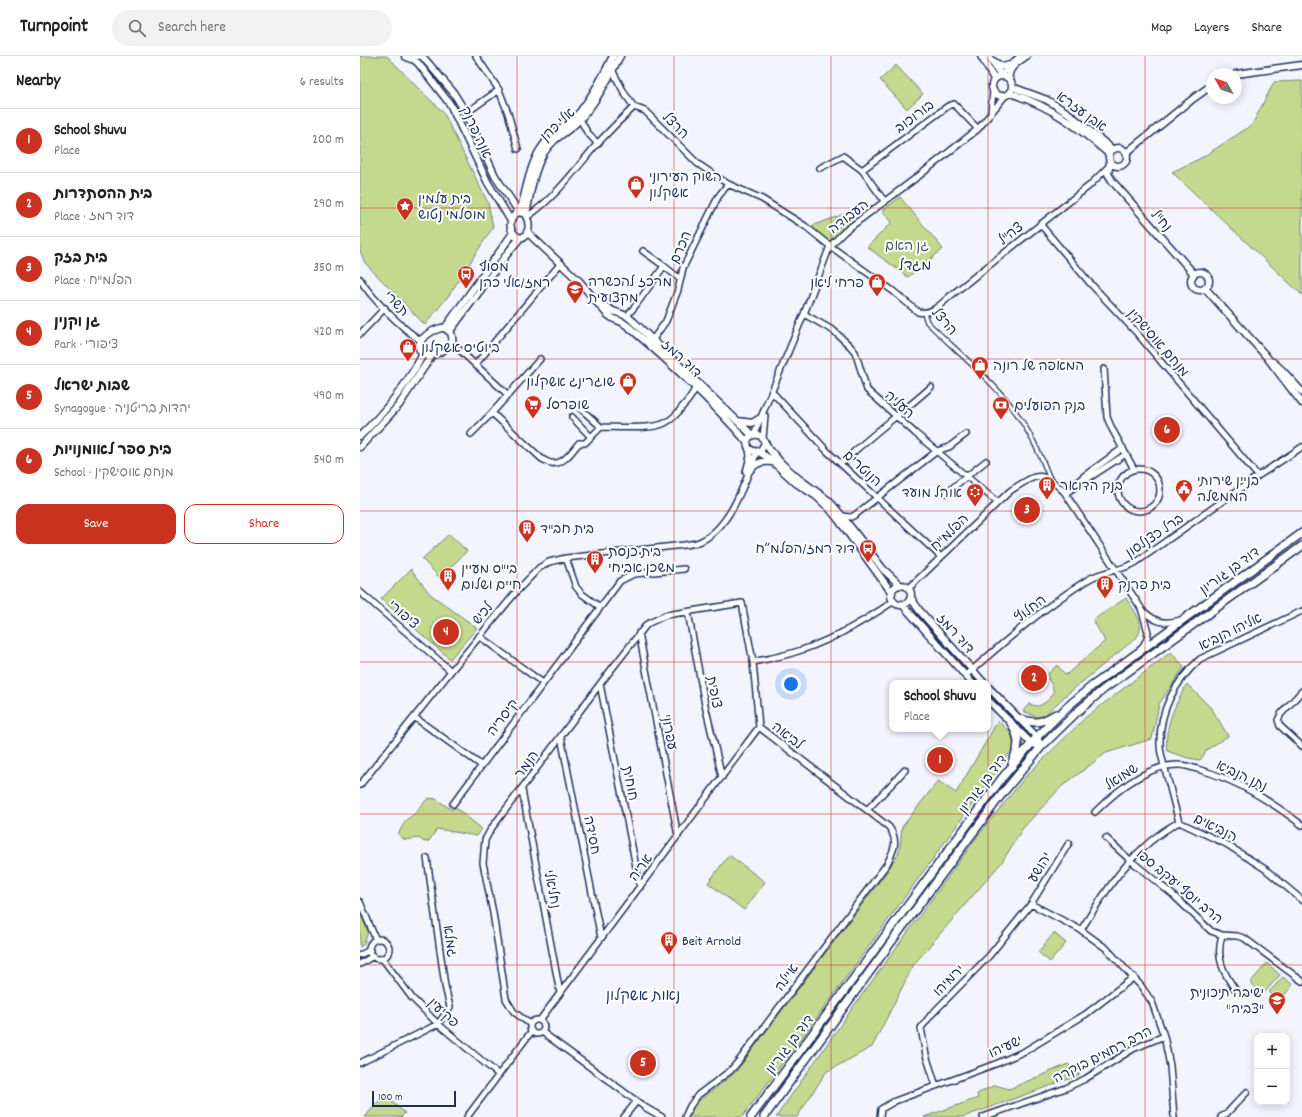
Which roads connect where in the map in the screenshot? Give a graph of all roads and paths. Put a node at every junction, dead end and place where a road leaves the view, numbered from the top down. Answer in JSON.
{"nodes":[{"id":1,"x":405,"y":56,"type":"edge"},
{"id":2,"x":422,"y":56,"type":"edge"},
{"id":3,"x":476,"y":56,"type":"edge"},
{"id":4,"x":613,"y":56,"type":"edge"},
{"id":5,"x":620,"y":56,"type":"edge"},
{"id":6,"x":981,"y":56,"type":"edge"},
{"id":7,"x":1020,"y":56,"type":"edge"},
{"id":8,"x":1027,"y":56,"type":"edge"},
{"id":9,"x":415,"y":58,"type":"edge"},
{"id":10,"x":990,"y":58,"type":"edge"},
{"id":11,"x":1010,"y":65,"type":"junction"},
{"id":12,"x":1302,"y":65,"type":"edge"},
{"id":13,"x":612,"y":70,"type":"junction"},
{"id":14,"x":1242,"y":73,"type":"edge"},
{"id":15,"x":1001,"y":75,"type":"junction"},
{"id":16,"x":1009,"y":78,"type":"junction"},
{"id":17,"x":994,"y":79,"type":"junction"},
{"id":18,"x":1206,"y":89,"type":"edge"},
{"id":19,"x":499,"y":90,"type":"junction"},
{"id":20,"x":993,"y":91,"type":"junction"},
{"id":21,"x":1009,"y":92,"type":"junction"},
{"id":22,"x":634,"y":107,"type":"junction"},
{"id":23,"x":466,"y":112,"type":"junction"},
{"id":24,"x":990,"y":115,"type":"junction"},
{"id":25,"x":580,"y":119,"type":"junction"},
{"id":26,"x":978,"y":129,"type":"junction"},
{"id":27,"x":598,"y":144,"type":"junction"},
{"id":28,"x":518,"y":149,"type":"dead end"},
{"id":29,"x":1110,"y":152,"type":"junction"},
{"id":30,"x":1126,"y":153,"type":"junction"},
{"id":31,"x":1109,"y":164,"type":"junction"},
{"id":32,"x":1117,"y":166,"type":"junction"},
{"id":33,"x":820,"y":168,"type":"dead end"},
{"id":34,"x":862,"y":170,"type":"junction"},
{"id":35,"x":1112,"y":182,"type":"junction"},
{"id":36,"x":728,"y":184,"type":"junction"},
{"id":37,"x":885,"y":202,"type":"junction"},
{"id":38,"x":523,"y":214,"type":"junction"},
{"id":39,"x":511,"y":221,"type":"junction"},
{"id":40,"x":1040,"y":224,"type":"junction"},
{"id":41,"x":527,"y":232,"type":"junction"},
{"id":42,"x":513,"y":233,"type":"junction"},
{"id":43,"x":520,"y":238,"type":"junction"},
{"id":44,"x":830,"y":246,"type":"junction"},
{"id":45,"x":643,"y":251,"type":"dead end"},
{"id":46,"x":561,"y":263,"type":"junction"},
{"id":47,"x":664,"y":266,"type":"junction"},
{"id":48,"x":1194,"y":274,"type":"junction"},
{"id":49,"x":360,"y":279,"type":"edge"},
{"id":50,"x":680,"y":279,"type":"junction"},
{"id":51,"x":362,"y":288,"type":"edge"},
{"id":52,"x":1205,"y":288,"type":"junction"},
{"id":53,"x":596,"y":300,"type":"junction"},
{"id":54,"x":385,"y":308,"type":"junction"},
{"id":55,"x":924,"y":313,"type":"junction"},
{"id":56,"x":804,"y":314,"type":"junction"},
{"id":57,"x":627,"y":316,"type":"junction"},
{"id":58,"x":448,"y":330,"type":"junction"},
{"id":59,"x":360,"y":334,"type":"edge"},
{"id":60,"x":420,"y":340,"type":"junction"},
{"id":61,"x":651,"y":342,"type":"junction"},
{"id":62,"x":452,"y":343,"type":"junction"},
{"id":63,"x":423,"y":354,"type":"junction"},
{"id":64,"x":432,"y":355,"type":"junction"},
{"id":65,"x":1266,"y":356,"type":"junction"},
{"id":66,"x":540,"y":359,"type":"dead end"},
{"id":67,"x":475,"y":365,"type":"junction"},
{"id":68,"x":1104,"y":369,"type":"dead end"},
{"id":69,"x":696,"y":384,"type":"junction"},
{"id":70,"x":930,"y":388,"type":"dead end"},
{"id":71,"x":772,"y":392,"type":"junction"},
{"id":72,"x":1302,"y":392,"type":"edge"},
{"id":73,"x":508,"y":394,"type":"junction"},
{"id":74,"x":769,"y":399,"type":"junction"},
{"id":75,"x":1302,"y":403,"type":"edge"},
{"id":76,"x":581,"y":408,"type":"dead end"},
{"id":77,"x":492,"y":413,"type":"junction"},
{"id":78,"x":572,"y":417,"type":"dead end"},
{"id":79,"x":762,"y":417,"type":"junction"},
{"id":80,"x":896,"y":417,"type":"junction"},
{"id":81,"x":736,"y":421,"type":"junction"},
{"id":82,"x":601,"y":427,"type":"junction"},
{"id":83,"x":471,"y":434,"type":"dead end"},
{"id":84,"x":753,"y":434,"type":"junction"},
{"id":85,"x":966,"y":434,"type":"dead end"},
{"id":86,"x":360,"y":436,"type":"edge"},
{"id":87,"x":590,"y":436,"type":"junction"},
{"id":88,"x":764,"y":440,"type":"junction"},
{"id":89,"x":747,"y":442,"type":"junction"},
{"id":90,"x":360,"y":447,"type":"edge"},
{"id":91,"x":1302,"y":447,"type":"edge"},
{"id":92,"x":1123,"y":448,"type":"junction"},
{"id":93,"x":749,"y":449,"type":"junction"},
{"id":94,"x":938,"y":451,"type":"junction"},
{"id":95,"x":758,"y":452,"type":"junction"},
{"id":96,"x":1126,"y":454,"type":"junction"},
{"id":97,"x":986,"y":461,"type":"dead end"},
{"id":98,"x":773,"y":462,"type":"junction"},
{"id":99,"x":841,"y":464,"type":"junction"},
{"id":100,"x":1134,"y":469,"type":"junction"},
{"id":101,"x":750,"y":470,"type":"junction"},
{"id":102,"x":967,"y":476,"type":"junction"},
{"id":103,"x":1258,"y":476,"type":"junction"},
{"id":104,"x":1050,"y":479,"type":"junction"},
{"id":105,"x":743,"y":486,"type":"junction"},
{"id":106,"x":946,"y":493,"type":"dead end"},
{"id":107,"x":1065,"y":493,"type":"junction"},
{"id":108,"x":877,"y":497,"type":"junction"},
{"id":109,"x":997,"y":502,"type":"junction"},
{"id":110,"x":842,"y":516,"type":"junction"},
{"id":111,"x":1302,"y":534,"type":"edge"},
{"id":112,"x":1302,"y":546,"type":"edge"},
{"id":113,"x":941,"y":557,"type":"junction"},
{"id":114,"x":566,"y":558,"type":"junction"},
{"id":115,"x":684,"y":569,"type":"dead end"},
{"id":116,"x":1116,"y":571,"type":"junction"},
{"id":117,"x":900,"y":585,"type":"junction"},
{"id":118,"x":909,"y":588,"type":"junction"},
{"id":119,"x":360,"y":592,"type":"edge"},
{"id":120,"x":892,"y":593,"type":"junction"},
{"id":121,"x":910,"y":598,"type":"junction"},
{"id":122,"x":894,"y":602,"type":"junction"},
{"id":123,"x":742,"y":603,"type":"joint"},
{"id":124,"x":902,"y":604,"type":"junction"},
{"id":125,"x":600,"y":607,"type":"junction"},
{"id":126,"x":1141,"y":608,"type":"junction"},
{"id":127,"x":1302,"y":611,"type":"edge"},
{"id":128,"x":688,"y":612,"type":"junction"},
{"id":129,"x":1184,"y":619,"type":"junction"},
{"id":130,"x":639,"y":633,"type":"junction"},
{"id":131,"x":479,"y":636,"type":"junction"},
{"id":132,"x":1142,"y":648,"type":"junction"},
{"id":133,"x":753,"y":662,"type":"junction"},
{"id":134,"x":972,"y":670,"type":"junction"},
{"id":135,"x":450,"y":671,"type":"junction"},
{"id":136,"x":965,"y":676,"type":"junction"},
{"id":137,"x":969,"y":680,"type":"edge"},
{"id":138,"x":981,"y":680,"type":"edge"},
{"id":139,"x":543,"y":683,"type":"junction"},
{"id":140,"x":600,"y":684,"type":"junction"},
{"id":141,"x":991,"y":690,"type":"edge"},
{"id":142,"x":1302,"y":691,"type":"edge"},
{"id":143,"x":991,"y":703,"type":"edge"},
{"id":144,"x":1068,"y":706,"type":"junction"},
{"id":145,"x":414,"y":717,"type":"junction"},
{"id":146,"x":1020,"y":719,"type":"junction"},
{"id":147,"x":1011,"y":723,"type":"junction"},
{"id":148,"x":759,"y":727,"type":"junction"},
{"id":149,"x":561,"y":737,"type":"junction"},
{"id":150,"x":1037,"y":737,"type":"junction"},
{"id":151,"x":1031,"y":743,"type":"junction"},
{"id":152,"x":1302,"y":746,"type":"edge"},
{"id":153,"x":1042,"y":747,"type":"junction"},
{"id":154,"x":481,"y":765,"type":"junction"},
{"id":155,"x":1164,"y":766,"type":"junction"},
{"id":156,"x":905,"y":770,"type":"dead end"},
{"id":157,"x":1006,"y":773,"type":"junction"},
{"id":158,"x":722,"y":777,"type":"junction"},
{"id":159,"x":360,"y":785,"type":"edge"},
{"id":160,"x":522,"y":790,"type":"junction"},
{"id":161,"x":453,"y":804,"type":"dead end"},
{"id":162,"x":867,"y":810,"type":"junction"},
{"id":163,"x":1095,"y":812,"type":"dead end"},
{"id":164,"x":1179,"y":822,"type":"junction"},
{"id":165,"x":1302,"y":825,"type":"edge"},
{"id":166,"x":678,"y":836,"type":"junction"},
{"id":167,"x":1106,"y":838,"type":"dead end"},
{"id":168,"x":896,"y":843,"type":"joint"},
{"id":169,"x":1069,"y":843,"type":"dead end"},
{"id":170,"x":427,"y":858,"type":"dead end"},
{"id":171,"x":1130,"y":860,"type":"junction"},
{"id":172,"x":640,"y":887,"type":"junction"},
{"id":173,"x":1302,"y":900,"type":"edge"},
{"id":174,"x":360,"y":902,"type":"edge"},
{"id":175,"x":1031,"y":904,"type":"junction"},
{"id":176,"x":1081,"y":930,"type":"junction"},
{"id":177,"x":1222,"y":935,"type":"junction"},
{"id":178,"x":602,"y":938,"type":"junction"},
{"id":179,"x":376,"y":940,"type":"junction"},
{"id":180,"x":370,"y":950,"type":"junction"},
{"id":181,"x":360,"y":955,"type":"edge"},
{"id":182,"x":373,"y":956,"type":"junction"},
{"id":183,"x":382,"y":958,"type":"junction"},
{"id":184,"x":360,"y":964,"type":"edge"},
{"id":185,"x":1134,"y":977,"type":"junction"},
{"id":186,"x":1302,"y":980,"type":"edge"},
{"id":187,"x":1237,"y":992,"type":"dead end"},
{"id":188,"x":560,"y":993,"type":"junction"},
{"id":189,"x":540,"y":1020,"type":"junction"},
{"id":190,"x":438,"y":1024,"type":"junction"},
{"id":191,"x":530,"y":1024,"type":"junction"},
{"id":192,"x":531,"y":1032,"type":"junction"},
{"id":193,"x":542,"y":1032,"type":"junction"},
{"id":194,"x":1164,"y":1036,"type":"junction"},
{"id":195,"x":360,"y":1063,"type":"edge"},
{"id":196,"x":499,"y":1076,"type":"junction"},
{"id":197,"x":936,"y":1086,"type":"junction"},
{"id":198,"x":1247,"y":1092,"type":"dead end"},
{"id":199,"x":637,"y":1101,"type":"junction"},
{"id":200,"x":467,"y":1117,"type":"edge"},
{"id":201,"x":624,"y":1117,"type":"edge"},
{"id":202,"x":662,"y":1117,"type":"edge"},
{"id":203,"x":686,"y":1117,"type":"edge"},
{"id":204,"x":752,"y":1117,"type":"edge"},
{"id":205,"x":764,"y":1117,"type":"edge"},
{"id":206,"x":880,"y":1117,"type":"edge"},
{"id":207,"x":983,"y":1117,"type":"edge"},
{"id":208,"x":1174,"y":1117,"type":"edge"},
{"id":209,"x":1221,"y":1117,"type":"edge"}],
"edges":[{"from":1,"to":9,"type":"street"},
{"from":2,"to":23,"type":"street","name":"אנה פרנק"},
{"from":3,"to":19,"type":"street"},
{"from":4,"to":38,"type":"street","name":"אלי כהן"},
{"from":5,"to":13,"type":"street","name":"אלי כהן"},
{"from":6,"to":17,"type":"street"},
{"from":7,"to":11,"type":"street"},
{"from":8,"to":16,"type":"street"},
{"from":9,"to":39,"type":"street","name":"אנה פרנק"},
{"from":10,"to":11,"type":"street"},
{"from":10,"to":15,"type":"street"},
{"from":11,"to":15,"type":"street"},
{"from":12,"to":14,"type":"street"},
{"from":13,"to":22,"type":"street","name":"הרצל"},
{"from":13,"to":25,"type":"street","name":"אלי כהן"},
{"from":15,"to":16,"type":"street"},
{"from":15,"to":17,"type":"street"},
{"from":16,"to":21,"type":"street"},
{"from":17,"to":20,"type":"street"},
{"from":18,"to":30,"type":"street"},
{"from":19,"to":23,"type":"street"},
{"from":19,"to":28,"type":"street"},
{"from":20,"to":21,"type":"street"},
{"from":20,"to":24,"type":"street"},
{"from":21,"to":24,"type":"street","name":"העבודה"},
{"from":21,"to":29,"type":"street","name":"אבן עזרא"},
{"from":22,"to":27,"type":"street"},
{"from":22,"to":36,"type":"street","name":"הרצל"},
{"from":23,"to":38,"type":"street","name":"אנה פרנק"},
{"from":24,"to":26,"type":"street","name":"העבודה"},
{"from":25,"to":27,"type":"street"},
{"from":25,"to":38,"type":"street","name":"אלי כהן"},
{"from":26,"to":34,"type":"street","name":"בורוכוב"},
{"from":26,"to":37,"type":"street","name":"העבודה"},
{"from":27,"to":38,"type":"street"},
{"from":29,"to":30,"type":"street"},
{"from":29,"to":31,"type":"street"},
{"from":30,"to":32,"type":"street"},
{"from":31,"to":32,"type":"street"},
{"from":31,"to":35,"type":"street","name":"נח\"ל"},
{"from":31,"to":40,"type":"street","name":"צה\"ל"},
{"from":32,"to":35,"type":"street"},
{"from":33,"to":34,"type":"street"},
{"from":34,"to":37,"type":"street"},
{"from":35,"to":48,"type":"street","name":"נח\"ל"},
{"from":36,"to":44,"type":"street","name":"הרצל"},
{"from":36,"to":50,"type":"street","name":"הכרם"},
{"from":37,"to":44,"type":"street","name":"העבודה"},
{"from":38,"to":39,"type":"street"},
{"from":38,"to":41,"type":"street"},
{"from":39,"to":42,"type":"street"},
{"from":40,"to":55,"type":"street","name":"צה\"ל"},
{"from":40,"to":103,"type":"street","name":"מנחם אוסישקין"},
{"from":41,"to":43,"type":"street"},
{"from":41,"to":46,"type":"street","name":"דוד רמז"},
{"from":42,"to":43,"type":"street"},
{"from":42,"to":58,"type":"street"},
{"from":43,"to":58,"type":"street"},
{"from":44,"to":55,"type":"street","name":"הרצל"},
{"from":44,"to":56,"type":"street","name":"העבודה"},
{"from":45,"to":47,"type":"street"},
{"from":46,"to":53,"type":"street","name":"דוד רמז"},
{"from":46,"to":67,"type":"street"},
{"from":47,"to":50,"type":"street"},
{"from":47,"to":57,"type":"street"},
{"from":48,"to":52,"type":"street"},
{"from":48,"to":52,"type":"street"},
{"from":49,"to":51,"type":"street","name":"תשרי"},
{"from":50,"to":61,"type":"street","name":"הכרם"},
{"from":51,"to":54,"type":"street","name":"תשרי"},
{"from":52,"to":65,"type":"street"},
{"from":53,"to":57,"type":"street","name":"דוד רמז"},
{"from":53,"to":61,"type":"street","name":"דוד רמז"},
{"from":54,"to":59,"type":"street"},
{"from":54,"to":60,"type":"street","name":"תשרי"},
{"from":55,"to":104,"type":"street","name":"הרצל"},
{"from":56,"to":71,"type":"street","name":"העבודה"},
{"from":56,"to":80,"type":"street","name":"העליה"},
{"from":57,"to":61,"type":"street","name":"דוד רמז"},
{"from":58,"to":60,"type":"street"},
{"from":58,"to":62,"type":"street"},
{"from":60,"to":63,"type":"street"},
{"from":61,"to":69,"type":"street","name":"דוד רמז"},
{"from":62,"to":64,"type":"street"},
{"from":62,"to":67,"type":"street"},
{"from":63,"to":64,"type":"street"},
{"from":63,"to":86,"type":"street"},
{"from":64,"to":90,"type":"street"},
{"from":65,"to":72,"type":"street"},
{"from":65,"to":75,"type":"street"},
{"from":66,"to":73,"type":"street"},
{"from":67,"to":73,"type":"street"},
{"from":68,"to":92,"type":"street"},
{"from":69,"to":81,"type":"street","name":"דוד רמז"},
{"from":69,"to":82,"type":"street"},
{"from":69,"to":89,"type":"street","name":"דוד רמז"},
{"from":70,"to":80,"type":"street"},
{"from":71,"to":74,"type":"street","name":"העבודה"},
{"from":71,"to":99,"type":"street","name":"הנוטרים"},
{"from":73,"to":77,"type":"street"},
{"from":74,"to":79,"type":"street","name":"העבודה"},
{"from":74,"to":88,"type":"street","name":"העבודה"},
{"from":76,"to":82,"type":"street"},
{"from":77,"to":83,"type":"street"},
{"from":77,"to":87,"type":"street"},
{"from":78,"to":87,"type":"street"},
{"from":79,"to":81,"type":"street"},
{"from":79,"to":84,"type":"street","name":"העבודה"},
{"from":80,"to":94,"type":"street","name":"העליה"},
{"from":80,"to":99,"type":"street"},
{"from":81,"to":84,"type":"street","name":"דוד רמז"},
{"from":82,"to":87,"type":"street"},
{"from":84,"to":88,"type":"street"},
{"from":84,"to":89,"type":"street"},
{"from":85,"to":94,"type":"street"},
{"from":88,"to":95,"type":"street"},
{"from":88,"to":110,"type":"street"},
{"from":89,"to":93,"type":"street"},
{"from":91,"to":103,"type":"street","name":"ברל כצנלסון"},
{"from":92,"to":96,"type":"street"},
{"from":92,"to":107,"type":"street"},
{"from":93,"to":95,"type":"street"},
{"from":93,"to":105,"type":"street","name":"לכיש"},
{"from":94,"to":102,"type":"street","name":"העליה"},
{"from":94,"to":108,"type":"street"},
{"from":95,"to":98,"type":"street"},
{"from":95,"to":101,"type":"street","name":"לכיש"},
{"from":96,"to":100,"type":"street"},
{"from":96,"to":107,"type":"street"},
{"from":97,"to":102,"type":"street"},
{"from":98,"to":101,"type":"street"},
{"from":98,"to":120,"type":"street"},
{"from":99,"to":108,"type":"street","name":"הנוטרים"},
{"from":100,"to":100,"type":"street"},
{"from":101,"to":105,"type":"street","name":"לכיש"},
{"from":102,"to":106,"type":"street"},
{"from":102,"to":109,"type":"street","name":"העליה"},
{"from":103,"to":116,"type":"street","name":"ברל כצנלסון"},
{"from":104,"to":107,"type":"street","name":"הרצל"},
{"from":104,"to":109,"type":"street","name":"הפלמ\"ח"},
{"from":105,"to":114,"type":"street","name":"לכיש"},
{"from":107,"to":116,"type":"street","name":"הרצל"},
{"from":108,"to":110,"type":"street"},
{"from":108,"to":113,"type":"street","name":"הנוטרים"},
{"from":109,"to":113,"type":"street","name":"הפלמ\"ח"},
{"from":110,"to":117,"type":"street"},
{"from":111,"to":129,"type":"main road","name":"דוד בן גוריון"},
{"from":112,"to":153,"type":"main road","name":"דוד בן גוריון"},
{"from":113,"to":118,"type":"street","name":"הפלמ\"ח"},
{"from":114,"to":125,"type":"street"},
{"from":114,"to":131,"type":"street","name":"לכיש"},
{"from":115,"to":125,"type":"street","name":"קיסריה"},
{"from":116,"to":126,"type":"street","name":"הרצל"},
{"from":116,"to":134,"type":"street","name":"החלוץ"},
{"from":117,"to":118,"type":"street"},
{"from":117,"to":120,"type":"street"},
{"from":118,"to":121,"type":"street"},
{"from":119,"to":135,"type":"street","name":"ציפורי"},
{"from":120,"to":122,"type":"street"},
{"from":121,"to":124,"type":"street"},
{"from":121,"to":134,"type":"street","name":"דוד רמז"},
{"from":122,"to":124,"type":"street"},
{"from":122,"to":133,"type":"street"},
{"from":123,"to":128,"type":"street","name":"הנמר"},
{"from":123,"to":133,"type":"street","name":"לביאה"},
{"from":124,"to":136,"type":"street","name":"דוד רמז"},
{"from":125,"to":139,"type":"street","name":"קיסריה"},
{"from":126,"to":129,"type":"street","name":"הרצל"},
{"from":126,"to":132,"type":"street","name":"הרצל"},
{"from":127,"to":155,"type":"street","name":"אליהו הנביא"},
{"from":128,"to":130,"type":"street","name":"הנמר"},
{"from":128,"to":158,"type":"street","name":"צופית"},
{"from":129,"to":132,"type":"main road","name":"דוד בן גוריון"},
{"from":130,"to":140,"type":"street","name":"הנמר"},
{"from":130,"to":166,"type":"street","name":"עפרוני"},
{"from":131,"to":135,"type":"street","name":"לכיש"},
{"from":131,"to":139,"type":"street"},
{"from":132,"to":144,"type":"main road","name":"דוד בן גוריון"},
{"from":133,"to":148,"type":"street","name":"לביאה"},
{"from":134,"to":136,"type":"street","name":"החלוץ"},
{"from":134,"to":138,"type":"street","name":"דוד רמז"},
{"from":135,"to":145,"type":"street","name":"לכיש"},
{"from":136,"to":137,"type":"street","name":"דוד רמז"},
{"from":139,"to":154,"type":"street","name":"קיסריה"},
{"from":140,"to":149,"type":"street","name":"הנמר"},
{"from":140,"to":172,"type":"street","name":"חוחית"},
{"from":141,"to":146,"type":"street"},
{"from":142,"to":152,"type":"street"},
{"from":143,"to":147,"type":"street"},
{"from":144,"to":146,"type":"main road"},
{"from":144,"to":150,"type":"main road","name":"דוד בן גוריון"},
{"from":145,"to":154,"type":"street"},
{"from":145,"to":159,"type":"street","name":"לכיש"},
{"from":146,"to":150,"type":"street"},
{"from":147,"to":151,"type":"street"},
{"from":147,"to":157,"type":"main road"},
{"from":148,"to":158,"type":"street","name":"אריה"},
{"from":148,"to":162,"type":"street","name":"לביאה"},
{"from":149,"to":160,"type":"street","name":"הנמר"},
{"from":149,"to":178,"type":"street","name":"חסידה"},
{"from":150,"to":151,"type":"main road","name":"דוד בן גוריון"},
{"from":150,"to":153,"type":"street"},
{"from":151,"to":153,"type":"street"},
{"from":151,"to":157,"type":"main road","name":"דוד בן גוריון"},
{"from":153,"to":205,"type":"main road","name":"דוד בן גוריון"},
{"from":154,"to":161,"type":"street","name":"קיסריה"},
{"from":155,"to":163,"type":"street","name":"שמואל"},
{"from":155,"to":164,"type":"street","name":"אליהו הנביא"},
{"from":155,"to":165,"type":"street","name":"נתן הנביא"},
{"from":156,"to":162,"type":"street"},
{"from":157,"to":204,"type":"main road","name":"דוד בן גוריון"},
{"from":158,"to":166,"type":"street","name":"אריה"},
{"from":160,"to":188,"type":"street","name":"נחליאלי"},
{"from":160,"to":191,"type":"street","name":"הנמר"},
{"from":162,"to":168,"type":"street","name":"לביאה"},
{"from":164,"to":171,"type":"street","name":"הנביאים"},
{"from":164,"to":173,"type":"street","name":"הנביאים"},
{"from":166,"to":172,"type":"street","name":"אריה"},
{"from":167,"to":171,"type":"street","name":"הרב יוסף יעקב ספו"},
{"from":168,"to":203,"type":"street","name":"איילה"},
{"from":169,"to":175,"type":"street","name":"יהושע"},
{"from":170,"to":190,"type":"street","name":"גמלא"},
{"from":171,"to":176,"type":"street","name":"הנביאים"},
{"from":171,"to":177,"type":"street","name":"הרב יוסף יעקב ספו"},
{"from":172,"to":178,"type":"street","name":"אריה"},
{"from":174,"to":179,"type":"street"},
{"from":175,"to":176,"type":"street"},
{"from":175,"to":197,"type":"street","name":"ירמיהו"},
{"from":176,"to":185,"type":"street"},
{"from":177,"to":186,"type":"street","name":"הרב יוסף יעקב ספו"},
{"from":177,"to":187,"type":"street"},
{"from":178,"to":188,"type":"street","name":"אריה"},
{"from":179,"to":180,"type":"street"},
{"from":179,"to":183,"type":"street"},
{"from":180,"to":181,"type":"street"},
{"from":180,"to":182,"type":"street"},
{"from":182,"to":183,"type":"street"},
{"from":182,"to":184,"type":"street"},
{"from":183,"to":190,"type":"street","name":"פקיעין"},
{"from":185,"to":194,"type":"street"},
{"from":185,"to":197,"type":"street","name":"ישעיהו"},
{"from":188,"to":189,"type":"street","name":"אריה"},
{"from":189,"to":191,"type":"street"},
{"from":189,"to":193,"type":"street"},
{"from":190,"to":195,"type":"street"},
{"from":190,"to":196,"type":"street","name":"פקיעין"},
{"from":191,"to":192,"type":"street"},
{"from":192,"to":193,"type":"street"},
{"from":192,"to":196,"type":"street"},
{"from":193,"to":199,"type":"street"},
{"from":194,"to":207,"type":"street","name":"הרב רחמים בוקרה"},
{"from":194,"to":208,"type":"street"},
{"from":196,"to":200,"type":"street"},
{"from":197,"to":206,"type":"street","name":"ישעיהו"},
{"from":198,"to":209,"type":"street"},
{"from":199,"to":201,"type":"street"},
{"from":199,"to":202,"type":"street"}]}
